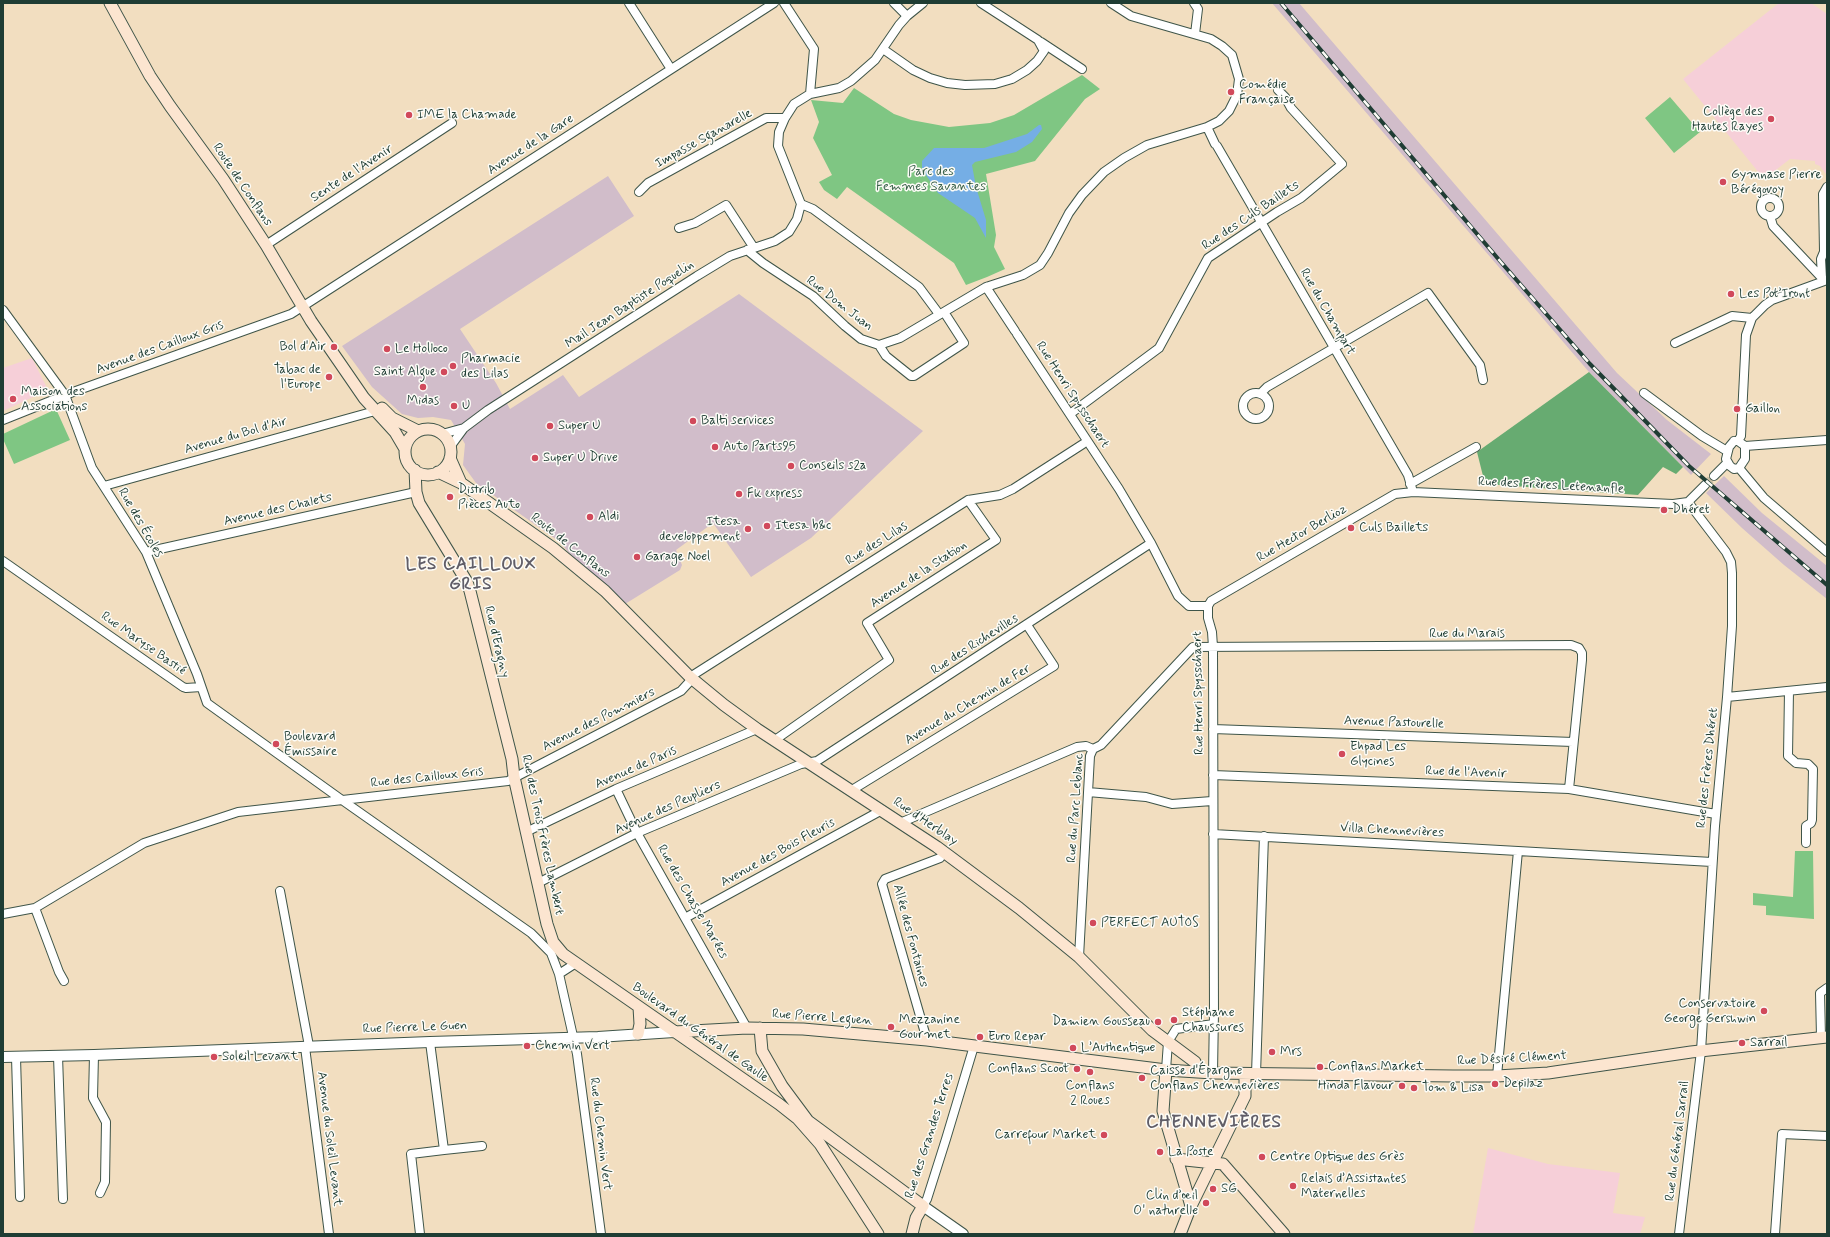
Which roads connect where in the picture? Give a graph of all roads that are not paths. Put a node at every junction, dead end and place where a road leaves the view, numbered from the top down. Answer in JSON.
{"nodes":[{"id":1,"x":110,"y":3,"type":"edge"},
{"id":2,"x":629,"y":3,"type":"edge"},
{"id":3,"x":774,"y":3,"type":"edge"},
{"id":4,"x":784,"y":3,"type":"edge"},
{"id":5,"x":894,"y":3,"type":"edge"},
{"id":6,"x":923,"y":3,"type":"edge"},
{"id":7,"x":981,"y":3,"type":"edge"},
{"id":8,"x":1111,"y":3,"type":"edge"},
{"id":9,"x":1194,"y":3,"type":"edge"},
{"id":10,"x":908,"y":16,"type":"junction"},
{"id":11,"x":1194,"y":34,"type":"junction"},
{"id":12,"x":1038,"y":40,"type":"junction"},
{"id":13,"x":883,"y":49,"type":"junction"},
{"id":14,"x":671,"y":69,"type":"junction"},
{"id":15,"x":1082,"y":70,"type":"dead end"},
{"id":16,"x":1278,"y":90,"type":"dead end"},
{"id":17,"x":810,"y":94,"type":"junction"},
{"id":18,"x":785,"y":118,"type":"junction"},
{"id":19,"x":452,"y":123,"type":"dead end"},
{"id":20,"x":1207,"y":128,"type":"junction"},
{"id":21,"x":1827,"y":187,"type":"edge"},
{"id":22,"x":639,"y":192,"type":"dead end"},
{"id":23,"x":801,"y":204,"type":"junction"},
{"id":24,"x":1770,"y":216,"type":"dead end"},
{"id":25,"x":1261,"y":223,"type":"junction"},
{"id":26,"x":678,"y":228,"type":"dead end"},
{"id":27,"x":266,"y":245,"type":"junction"},
{"id":28,"x":751,"y":249,"type":"junction"},
{"id":29,"x":1825,"y":249,"type":"edge"},
{"id":30,"x":1824,"y":279,"type":"edge"},
{"id":31,"x":986,"y":287,"type":"junction"},
{"id":32,"x":302,"y":307,"type":"junction"},
{"id":33,"x":3,"y":310,"type":"edge"},
{"id":34,"x":942,"y":313,"type":"junction"},
{"id":35,"x":1752,"y":318,"type":"junction"},
{"id":36,"x":1675,"y":343,"type":"dead end"},
{"id":37,"x":879,"y":345,"type":"junction"},
{"id":38,"x":1335,"y":349,"type":"junction"},
{"id":39,"x":1483,"y":380,"type":"dead end"},
{"id":40,"x":354,"y":383,"type":"junction"},
{"id":41,"x":1644,"y":393,"type":"dead end"},
{"id":42,"x":1260,"y":394,"type":"dead end"},
{"id":43,"x":65,"y":395,"type":"junction"},
{"id":44,"x":375,"y":411,"type":"junction"},
{"id":45,"x":1070,"y":414,"type":"junction"},
{"id":46,"x":3,"y":420,"type":"edge"},
{"id":47,"x":464,"y":428,"type":"junction"},
{"id":48,"x":418,"y":431,"type":"junction"},
{"id":49,"x":442,"y":434,"type":"junction"},
{"id":50,"x":1827,"y":440,"type":"edge"},
{"id":51,"x":1738,"y":441,"type":"junction"},
{"id":52,"x":1083,"y":444,"type":"dead end"},
{"id":53,"x":1745,"y":446,"type":"junction"},
{"id":54,"x":1476,"y":447,"type":"dead end"},
{"id":55,"x":405,"y":449,"type":"junction"},
{"id":56,"x":1727,"y":451,"type":"junction"},
{"id":57,"x":450,"y":452,"type":"junction"},
{"id":58,"x":1727,"y":464,"type":"junction"},
{"id":59,"x":1739,"y":468,"type":"junction"},
{"id":60,"x":415,"y":470,"type":"junction"},
{"id":61,"x":438,"y":472,"type":"junction"},
{"id":62,"x":1714,"y":476,"type":"tunnel mouth"},
{"id":63,"x":461,"y":483,"type":"junction"},
{"id":64,"x":1705,"y":485,"type":"tunnel mouth"},
{"id":65,"x":104,"y":486,"type":"junction"},
{"id":66,"x":1412,"y":488,"type":"junction"},
{"id":67,"x":416,"y":492,"type":"junction"},
{"id":68,"x":968,"y":500,"type":"junction"},
{"id":69,"x":1688,"y":502,"type":"junction"},
{"id":70,"x":1151,"y":543,"type":"junction"},
{"id":71,"x":146,"y":552,"type":"junction"},
{"id":72,"x":1827,"y":552,"type":"edge"},
{"id":73,"x":3,"y":561,"type":"edge"},
{"id":74,"x":1208,"y":606,"type":"junction"},
{"id":75,"x":1027,"y":625,"type":"junction"},
{"id":76,"x":653,"y":641,"type":"joint"},
{"id":77,"x":1213,"y":648,"type":"junction"},
{"id":78,"x":691,"y":678,"type":"junction"},
{"id":79,"x":201,"y":687,"type":"junction"},
{"id":80,"x":1827,"y":687,"type":"edge"},
{"id":81,"x":1789,"y":690,"type":"junction"},
{"id":82,"x":1727,"y":697,"type":"junction"},
{"id":83,"x":757,"y":729,"type":"junction"},
{"id":84,"x":1213,"y":729,"type":"junction"},
{"id":85,"x":505,"y":738,"type":"joint"},
{"id":86,"x":775,"y":740,"type":"junction"},
{"id":87,"x":1574,"y":742,"type":"junction"},
{"id":88,"x":1093,"y":749,"type":"junction"},
{"id":89,"x":810,"y":762,"type":"junction"},
{"id":90,"x":1213,"y":775,"type":"junction"},
{"id":91,"x":514,"y":777,"type":"junction"},
{"id":92,"x":616,"y":789,"type":"junction"},
{"id":93,"x":1569,"y":789,"type":"junction"},
{"id":94,"x":852,"y":790,"type":"junction"},
{"id":95,"x":1088,"y":792,"type":"junction"},
{"id":96,"x":342,"y":800,"type":"junction"},
{"id":97,"x":1212,"y":801,"type":"junction"},
{"id":98,"x":882,"y":810,"type":"junction"},
{"id":99,"x":1716,"y":814,"type":"junction"},
{"id":100,"x":900,"y":823,"type":"junction"},
{"id":101,"x":526,"y":832,"type":"junction"},
{"id":102,"x":637,"y":833,"type":"junction"},
{"id":103,"x":1214,"y":834,"type":"junction"},
{"id":104,"x":1264,"y":836,"type":"junction"},
{"id":105,"x":1806,"y":844,"type":"dead end"},
{"id":106,"x":1518,"y":851,"type":"junction"},
{"id":107,"x":944,"y":852,"type":"junction"},
{"id":108,"x":1712,"y":862,"type":"junction"},
{"id":109,"x":538,"y":883,"type":"junction"},
{"id":110,"x":280,"y":891,"type":"dead end"},
{"id":111,"x":36,"y":908,"type":"junction"},
{"id":112,"x":3,"y":914,"type":"edge"},
{"id":113,"x":685,"y":918,"type":"junction"},
{"id":114,"x":551,"y":938,"type":"joint"},
{"id":115,"x":1079,"y":957,"type":"junction"},
{"id":116,"x":576,"y":963,"type":"junction"},
{"id":117,"x":560,"y":974,"type":"junction"},
{"id":118,"x":64,"y":980,"type":"dead end"},
{"id":119,"x":1827,"y":988,"type":"edge"},
{"id":120,"x":639,"y":1008,"type":"junction"},
{"id":121,"x":1214,"y":1024,"type":"junction"},
{"id":122,"x":742,"y":1028,"type":"junction"},
{"id":123,"x":760,"y":1028,"type":"junction"},
{"id":124,"x":674,"y":1032,"type":"junction"},
{"id":125,"x":638,"y":1034,"type":"junction"},
{"id":126,"x":1824,"y":1037,"type":"edge"},
{"id":127,"x":573,"y":1038,"type":"junction"},
{"id":128,"x":927,"y":1040,"type":"junction"},
{"id":129,"x":430,"y":1042,"type":"junction"},
{"id":130,"x":1168,"y":1042,"type":"junction"},
{"id":131,"x":307,"y":1046,"type":"junction"},
{"id":132,"x":974,"y":1046,"type":"junction"},
{"id":133,"x":1701,"y":1051,"type":"junction"},
{"id":134,"x":94,"y":1055,"type":"junction"},
{"id":135,"x":58,"y":1056,"type":"junction"},
{"id":136,"x":3,"y":1057,"type":"edge"},
{"id":137,"x":16,"y":1057,"type":"junction"},
{"id":138,"x":1166,"y":1070,"type":"junction"},
{"id":139,"x":1199,"y":1072,"type":"junction"},
{"id":140,"x":1213,"y":1073,"type":"junction"},
{"id":141,"x":1245,"y":1074,"type":"junction"},
{"id":142,"x":1256,"y":1074,"type":"junction"},
{"id":143,"x":1497,"y":1076,"type":"junction"},
{"id":144,"x":782,"y":1086,"type":"junction"},
{"id":145,"x":780,"y":1104,"type":"junction"},
{"id":146,"x":807,"y":1125,"type":"junction"},
{"id":147,"x":1827,"y":1136,"type":"edge"},
{"id":148,"x":824,"y":1141,"type":"junction"},
{"id":149,"x":482,"y":1146,"type":"dead end"},
{"id":150,"x":444,"y":1150,"type":"junction"},
{"id":151,"x":1176,"y":1159,"type":"junction"},
{"id":152,"x":1212,"y":1163,"type":"junction"},
{"id":153,"x":100,"y":1193,"type":"dead end"},
{"id":154,"x":20,"y":1197,"type":"dead end"},
{"id":155,"x":63,"y":1199,"type":"dead end"},
{"id":156,"x":923,"y":1206,"type":"junction"},
{"id":157,"x":1191,"y":1206,"type":"junction"},
{"id":158,"x":329,"y":1234,"type":"edge"},
{"id":159,"x":420,"y":1234,"type":"edge"},
{"id":160,"x":601,"y":1234,"type":"edge"},
{"id":161,"x":878,"y":1234,"type":"edge"},
{"id":162,"x":912,"y":1234,"type":"edge"},
{"id":163,"x":963,"y":1234,"type":"edge"},
{"id":164,"x":1180,"y":1234,"type":"edge"},
{"id":165,"x":1284,"y":1234,"type":"edge"},
{"id":166,"x":1679,"y":1234,"type":"edge"},
{"id":167,"x":1775,"y":1234,"type":"edge"}],
"edges":[{"from":1,"to":27,"type":"main road","name":"Route de Conflans"},
{"from":2,"to":14,"type":"street"},
{"from":3,"to":14,"type":"street","name":"Avenue de la Gare"},
{"from":4,"to":17,"type":"street"},
{"from":5,"to":10,"type":"street"},
{"from":6,"to":10,"type":"street"},
{"from":7,"to":12,"type":"street"},
{"from":8,"to":11,"type":"street"},
{"from":9,"to":11,"type":"street"},
{"from":10,"to":13,"type":"street"},
{"from":11,"to":20,"type":"street"},
{"from":12,"to":13,"type":"street"},
{"from":12,"to":15,"type":"street"},
{"from":13,"to":17,"type":"street"},
{"from":14,"to":32,"type":"street","name":"Avenue de la Gare"},
{"from":16,"to":25,"type":"street","name":"Rue des Culs Baillets"},
{"from":17,"to":18,"type":"street"},
{"from":18,"to":22,"type":"street","name":"Impasse Sganarelle"},
{"from":18,"to":23,"type":"street"},
{"from":19,"to":27,"type":"street","name":"Sente de l'Avenir"},
{"from":20,"to":25,"type":"street","name":"Rue du Champart"},
{"from":20,"to":31,"type":"street"},
{"from":21,"to":29,"type":"street"},
{"from":23,"to":28,"type":"street","name":"Mail Jean Baptiste Poquelin"},
{"from":23,"to":34,"type":"street"},
{"from":24,"to":30,"type":"street"},
{"from":25,"to":38,"type":"street","name":"Rue du Champart"},
{"from":25,"to":45,"type":"street","name":"Rue des Culs Baillets"},
{"from":26,"to":28,"type":"street","name":"Rue Dom Juan"},
{"from":27,"to":32,"type":"main road","name":"Route de Conflans"},
{"from":28,"to":37,"type":"street","name":"Rue Dom Juan"},
{"from":28,"to":47,"type":"street","name":"Mail Jean Baptiste Poquelin"},
{"from":29,"to":30,"type":"street"},
{"from":30,"to":35,"type":"street"},
{"from":31,"to":34,"type":"street"},
{"from":31,"to":45,"type":"street","name":"Rue Henri Spysschaert"},
{"from":32,"to":40,"type":"main road","name":"Route de Conflans"},
{"from":32,"to":43,"type":"street","name":"Avenue des Cailloux Gris"},
{"from":33,"to":43,"type":"street","name":"Rue des Écoles"},
{"from":34,"to":37,"type":"street"},
{"from":34,"to":37,"type":"street"},
{"from":35,"to":36,"type":"street"},
{"from":35,"to":51,"type":"street"},
{"from":38,"to":39,"type":"street"},
{"from":38,"to":42,"type":"street"},
{"from":38,"to":66,"type":"street","name":"Rue du Champart"},
{"from":40,"to":44,"type":"main road","name":"Route de Conflans"},
{"from":40,"to":48,"type":"main road","name":"Route de Conflans"},
{"from":41,"to":56,"type":"street"},
{"from":43,"to":46,"type":"street","name":"Avenue des Cailloux Gris"},
{"from":43,"to":65,"type":"street","name":"Rue des Écoles"},
{"from":44,"to":55,"type":"main road","name":"Route de Conflans"},
{"from":44,"to":65,"type":"street","name":"Avenue du Bol d'Air"},
{"from":45,"to":70,"type":"street","name":"Rue Henri Spysschaert"},
{"from":47,"to":49,"type":"street","name":"Mail Jean Baptiste Poquelin"},
{"from":47,"to":57,"type":"street","name":"Mail Jean Baptiste Poquelin"},
{"from":48,"to":49,"type":"main road"},
{"from":48,"to":55,"type":"main road"},
{"from":49,"to":57,"type":"main road"},
{"from":50,"to":53,"type":"street"},
{"from":51,"to":53,"type":"street"},
{"from":51,"to":56,"type":"street"},
{"from":52,"to":68,"type":"street","name":"Rue des Lilas"},
{"from":53,"to":59,"type":"street"},
{"from":54,"to":66,"type":"street","name":"Rue Hector Berlioz"},
{"from":55,"to":60,"type":"main road"},
{"from":56,"to":58,"type":"street"},
{"from":57,"to":61,"type":"main road"},
{"from":57,"to":63,"type":"main road"},
{"from":58,"to":59,"type":"street"},
{"from":58,"to":62,"type":"street"},
{"from":59,"to":72,"type":"street"},
{"from":60,"to":61,"type":"main road"},
{"from":60,"to":67,"type":"main road","name":"Rue d'Eragny"},
{"from":61,"to":63,"type":"main road","name":"Route de Conflans"},
{"from":63,"to":76,"type":"main road","name":"Route de Conflans"},
{"from":64,"to":69,"type":"street"},
{"from":65,"to":71,"type":"street","name":"Rue des Écoles"},
{"from":66,"to":69,"type":"street","name":"Rue des Frères Letenanfle"},
{"from":66,"to":74,"type":"street","name":"Rue Hector Berlioz"},
{"from":67,"to":71,"type":"street","name":"Avenue des Chalets"},
{"from":67,"to":85,"type":"main road","name":"Rue d'Eragny"},
{"from":68,"to":78,"type":"street","name":"Rue des Lilas"},
{"from":68,"to":86,"type":"street","name":"Avenue de la Station"},
{"from":69,"to":82,"type":"street","name":"Rue des Frères Dhéret"},
{"from":70,"to":74,"type":"street","name":"Rue Henri Spysschaert"},
{"from":70,"to":75,"type":"street","name":"Rue des Richevilles"},
{"from":71,"to":79,"type":"street","name":"Rue des Écoles"},
{"from":73,"to":79,"type":"street","name":"Rue Maryse Bastié"},
{"from":74,"to":77,"type":"street","name":"Rue Henri Spysschaert"},
{"from":75,"to":89,"type":"street","name":"Rue des Richevilles"},
{"from":75,"to":94,"type":"street","name":"Avenue du Chemin de Fer"},
{"from":76,"to":78,"type":"main road","name":"Rue d'Herblay"},
{"from":77,"to":84,"type":"street","name":"Rue Henri Spysschaert"},
{"from":77,"to":87,"type":"street","name":"Rue du Marais"},
{"from":77,"to":88,"type":"street"},
{"from":78,"to":83,"type":"main road","name":"Rue d'Herblay"},
{"from":78,"to":91,"type":"street","name":"Avenue des Pommiers"},
{"from":79,"to":96,"type":"street"},
{"from":80,"to":81,"type":"street"},
{"from":81,"to":82,"type":"street"},
{"from":81,"to":105,"type":"street"},
{"from":82,"to":99,"type":"street","name":"Rue des Frères Dhéret"},
{"from":83,"to":86,"type":"main road","name":"Rue d'Herblay"},
{"from":83,"to":92,"type":"street","name":"Avenue de Paris"},
{"from":84,"to":87,"type":"street","name":"Avenue Pastourelle"},
{"from":84,"to":90,"type":"street","name":"Rue Henri Spysschaert"},
{"from":85,"to":91,"type":"main road","name":"Rue des Trois Frères Lambert"},
{"from":86,"to":89,"type":"main road","name":"Rue d'Herblay"},
{"from":87,"to":93,"type":"street","name":"Rue du Marais"},
{"from":88,"to":95,"type":"street","name":"Rue du Parc Leblanc"},
{"from":88,"to":100,"type":"street","name":"Rue du Parc Leblanc"},
{"from":89,"to":94,"type":"main road","name":"Rue d'Herblay"},
{"from":89,"to":102,"type":"street","name":"Avenue des Peupliers"},
{"from":90,"to":93,"type":"street","name":"Rue de l'Avenir"},
{"from":90,"to":97,"type":"street","name":"Rue Henri Spysschaert"},
{"from":91,"to":96,"type":"street","name":"Rue des Cailloux Gris"},
{"from":91,"to":101,"type":"main road","name":"Rue des Trois Frères Lambert"},
{"from":92,"to":101,"type":"street","name":"Avenue de Paris"},
{"from":92,"to":102,"type":"street","name":"Rue des Chasse Marées"},
{"from":93,"to":99,"type":"street","name":"Rue de l'Avenir"},
{"from":94,"to":98,"type":"main road","name":"Rue d'Herblay"},
{"from":95,"to":97,"type":"street"},
{"from":95,"to":115,"type":"street","name":"Rue du Parc Leblanc"},
{"from":96,"to":111,"type":"street","name":"Rue des Cailloux Gris"},
{"from":96,"to":117,"type":"street"},
{"from":97,"to":103,"type":"street","name":"Rue Henri Spysschaert"},
{"from":98,"to":100,"type":"main road","name":"Rue d'Herblay"},
{"from":98,"to":113,"type":"street","name":"Avenue des Bois Fleuris"},
{"from":99,"to":108,"type":"street","name":"Rue des Frères Dhéret"},
{"from":100,"to":107,"type":"main road","name":"Rue d'Herblay"},
{"from":101,"to":109,"type":"main road","name":"Rue des Trois Frères Lambert"},
{"from":102,"to":109,"type":"street","name":"Avenue des Peupliers"},
{"from":102,"to":113,"type":"street","name":"Rue des Chasse Marées"},
{"from":103,"to":104,"type":"street","name":"Villa Chennevières"},
{"from":103,"to":121,"type":"street","name":"Rue Henri Spysschaert"},
{"from":104,"to":106,"type":"street","name":"Villa Chennevières"},
{"from":104,"to":142,"type":"street"},
{"from":106,"to":108,"type":"street","name":"Villa Chennevières"},
{"from":106,"to":143,"type":"street"},
{"from":107,"to":115,"type":"main road","name":"Rue d'Herblay"},
{"from":107,"to":128,"type":"street","name":"Allée des Fontaines"},
{"from":108,"to":133,"type":"street","name":"Rue des Frères Dhéret"},
{"from":109,"to":114,"type":"main road","name":"Rue des Trois Frères Lambert"},
{"from":110,"to":131,"type":"street","name":"Avenue du Soleil Levant"},
{"from":111,"to":112,"type":"street"},
{"from":111,"to":118,"type":"street"},
{"from":113,"to":122,"type":"street","name":"Rue des Chasse Marées"},
{"from":114,"to":116,"type":"main road","name":"Boulevard du Général de Gaulle"},
{"from":115,"to":130,"type":"main road","name":"Rue d'Herblay"},
{"from":116,"to":117,"type":"street"},
{"from":116,"to":120,"type":"main road","name":"Boulevard du Général de Gaulle"},
{"from":117,"to":127,"type":"street"},
{"from":119,"to":126,"type":"street"},
{"from":120,"to":124,"type":"main road","name":"Boulevard du Général de Gaulle"},
{"from":120,"to":125,"type":"main road"},
{"from":121,"to":130,"type":"street"},
{"from":121,"to":140,"type":"street","name":"Rue Henri Spysschaert"},
{"from":122,"to":123,"type":"main road","name":"Rue Pierre Leguen"},
{"from":122,"to":124,"type":"main road","name":"Rue Pierre Le Guen"},
{"from":123,"to":128,"type":"main road","name":"Rue Pierre Leguen"},
{"from":123,"to":144,"type":"main road"},
{"from":124,"to":125,"type":"street","name":"Rue Pierre Le Guen"},
{"from":124,"to":145,"type":"main road","name":"Boulevard du Général de Gaulle"},
{"from":125,"to":127,"type":"street","name":"Rue Pierre Le Guen"},
{"from":126,"to":133,"type":"main road","name":"Rue Désiré Clément"},
{"from":127,"to":129,"type":"street","name":"Rue Pierre Le Guen"},
{"from":127,"to":160,"type":"street","name":"Rue du Chemin Vert"},
{"from":128,"to":132,"type":"main road","name":"Rue Pierre Leguen"},
{"from":129,"to":131,"type":"street","name":"Rue Pierre Le Guen"},
{"from":129,"to":150,"type":"street"},
{"from":130,"to":138,"type":"street"},
{"from":130,"to":139,"type":"main road","name":"Rue d'Herblay"},
{"from":131,"to":134,"type":"street","name":"Rue Pierre Le Guen"},
{"from":131,"to":158,"type":"street","name":"Avenue du Soleil Levant"},
{"from":132,"to":138,"type":"main road","name":"Rue Pierre Leguen"},
{"from":132,"to":156,"type":"street","name":"Rue des Grandes Terres"},
{"from":133,"to":143,"type":"main road","name":"Rue Désiré Clément"},
{"from":133,"to":166,"type":"street","name":"Rue du Général Sarrail"},
{"from":134,"to":135,"type":"street","name":"Rue Pierre Le Guen"},
{"from":134,"to":153,"type":"street"},
{"from":135,"to":137,"type":"street","name":"Rue Pierre Le Guen"},
{"from":135,"to":155,"type":"street"},
{"from":136,"to":137,"type":"street","name":"Rue Pierre Le Guen"},
{"from":137,"to":154,"type":"street"},
{"from":138,"to":139,"type":"main road","name":"Rue Pierre Leguen"},
{"from":138,"to":151,"type":"main road"},
{"from":139,"to":140,"type":"main road","name":"Rue Désiré Clément"},
{"from":140,"to":141,"type":"main road","name":"Rue Désiré Clément"},
{"from":141,"to":142,"type":"main road","name":"Rue Désiré Clément"},
{"from":141,"to":152,"type":"main road"},
{"from":142,"to":143,"type":"main road","name":"Rue Désiré Clément"},
{"from":144,"to":145,"type":"main road"},
{"from":144,"to":146,"type":"main road"},
{"from":145,"to":146,"type":"main road","name":"Boulevard du Général de Gaulle"},
{"from":146,"to":148,"type":"main road","name":"Boulevard du Général de Gaulle"},
{"from":147,"to":167,"type":"street"},
{"from":148,"to":156,"type":"main road","name":"Boulevard du Général de Gaulle"},
{"from":148,"to":161,"type":"main road"},
{"from":149,"to":150,"type":"street"},
{"from":150,"to":159,"type":"street"},
{"from":151,"to":152,"type":"main road"},
{"from":151,"to":157,"type":"main road"},
{"from":152,"to":157,"type":"main road"},
{"from":152,"to":165,"type":"main road"},
{"from":156,"to":162,"type":"main road","name":"Rue des Grandes Terres"},
{"from":156,"to":163,"type":"street","name":"Boulevard du Général de Gaulle"},
{"from":157,"to":164,"type":"main road"}]}
